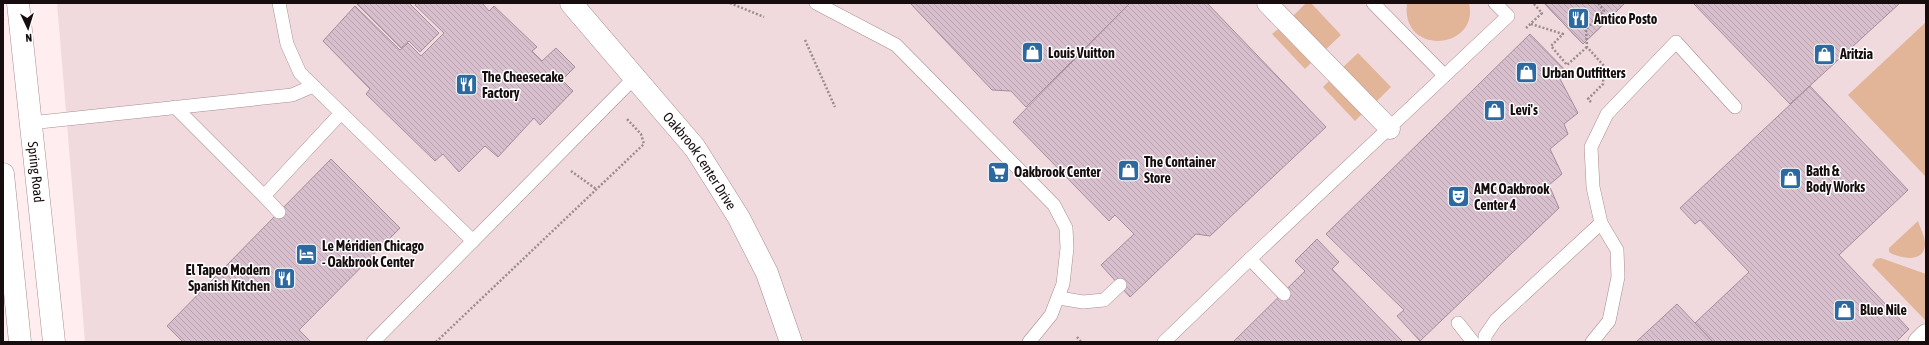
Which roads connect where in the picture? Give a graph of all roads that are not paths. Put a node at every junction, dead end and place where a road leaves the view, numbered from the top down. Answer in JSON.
{"nodes":[{"id":1,"x":18,"y":3,"type":"edge"},
{"id":2,"x":279,"y":3,"type":"edge"},
{"id":3,"x":571,"y":3,"type":"edge"},
{"id":4,"x":816,"y":3,"type":"edge"},
{"id":5,"x":1373,"y":3,"type":"edge"},
{"id":6,"x":1495,"y":3,"type":"edge"},
{"id":7,"x":1276,"y":6,"type":"edge"},
{"id":8,"x":1444,"y":75,"type":"junction"},
{"id":9,"x":636,"y":77,"type":"junction"},
{"id":10,"x":313,"y":86,"type":"junction"},
{"id":11,"x":174,"y":107,"type":"junction"},
{"id":12,"x":1735,"y":107,"type":"dead end"},
{"id":13,"x":341,"y":113,"type":"junction"},
{"id":14,"x":30,"y":123,"type":"junction"},
{"id":15,"x":1390,"y":129,"type":"junction"},
{"id":16,"x":3,"y":174,"type":"edge"},
{"id":17,"x":264,"y":196,"type":"junction"},
{"id":18,"x":279,"y":212,"type":"dead end"},
{"id":19,"x":1601,"y":223,"type":"junction"},
{"id":20,"x":473,"y":241,"type":"junction"},
{"id":21,"x":1250,"y":260,"type":"junction"},
{"id":22,"x":1120,"y":285,"type":"dead end"},
{"id":23,"x":1284,"y":294,"type":"dead end"},
{"id":24,"x":1058,"y":298,"type":"junction"},
{"id":25,"x":1458,"y":323,"type":"dead end"},
{"id":26,"x":1926,"y":334,"type":"edge"},
{"id":27,"x":20,"y":342,"type":"edge"},
{"id":28,"x":54,"y":342,"type":"edge"},
{"id":29,"x":373,"y":342,"type":"edge"},
{"id":30,"x":790,"y":342,"type":"edge"},
{"id":31,"x":1029,"y":342,"type":"edge"},
{"id":32,"x":1164,"y":342,"type":"edge"},
{"id":33,"x":1473,"y":342,"type":"edge"},
{"id":34,"x":1485,"y":342,"type":"edge"},
{"id":35,"x":1592,"y":342,"type":"edge"},
{"id":36,"x":1918,"y":342,"type":"edge"}],
"edges":[{"from":1,"to":14,"type":"street","name":"Spring Road"},
{"from":2,"to":10,"type":"lane"},
{"from":3,"to":9,"type":"street","name":"Oakbrook Center Drive"},
{"from":4,"to":24,"type":"lane"},
{"from":5,"to":8,"type":"lane"},
{"from":6,"to":8,"type":"lane"},
{"from":7,"to":15,"type":"street"},
{"from":8,"to":15,"type":"lane"},
{"from":9,"to":20,"type":"lane"},
{"from":9,"to":30,"type":"street","name":"Oakbrook Center Drive"},
{"from":10,"to":11,"type":"lane"},
{"from":10,"to":13,"type":"lane"},
{"from":11,"to":14,"type":"lane"},
{"from":11,"to":17,"type":"lane"},
{"from":12,"to":19,"type":"lane"},
{"from":13,"to":17,"type":"lane"},
{"from":13,"to":20,"type":"lane"},
{"from":14,"to":28,"type":"street","name":"Spring Road"},
{"from":15,"to":21,"type":"lane"},
{"from":16,"to":27,"type":"street"},
{"from":17,"to":18,"type":"lane"},
{"from":19,"to":34,"type":"lane"},
{"from":19,"to":35,"type":"lane"},
{"from":20,"to":29,"type":"lane"},
{"from":21,"to":23,"type":"lane"},
{"from":21,"to":32,"type":"lane"},
{"from":22,"to":24,"type":"lane"},
{"from":24,"to":31,"type":"lane"},
{"from":25,"to":33,"type":"lane"},
{"from":26,"to":36,"type":"street"}]}
